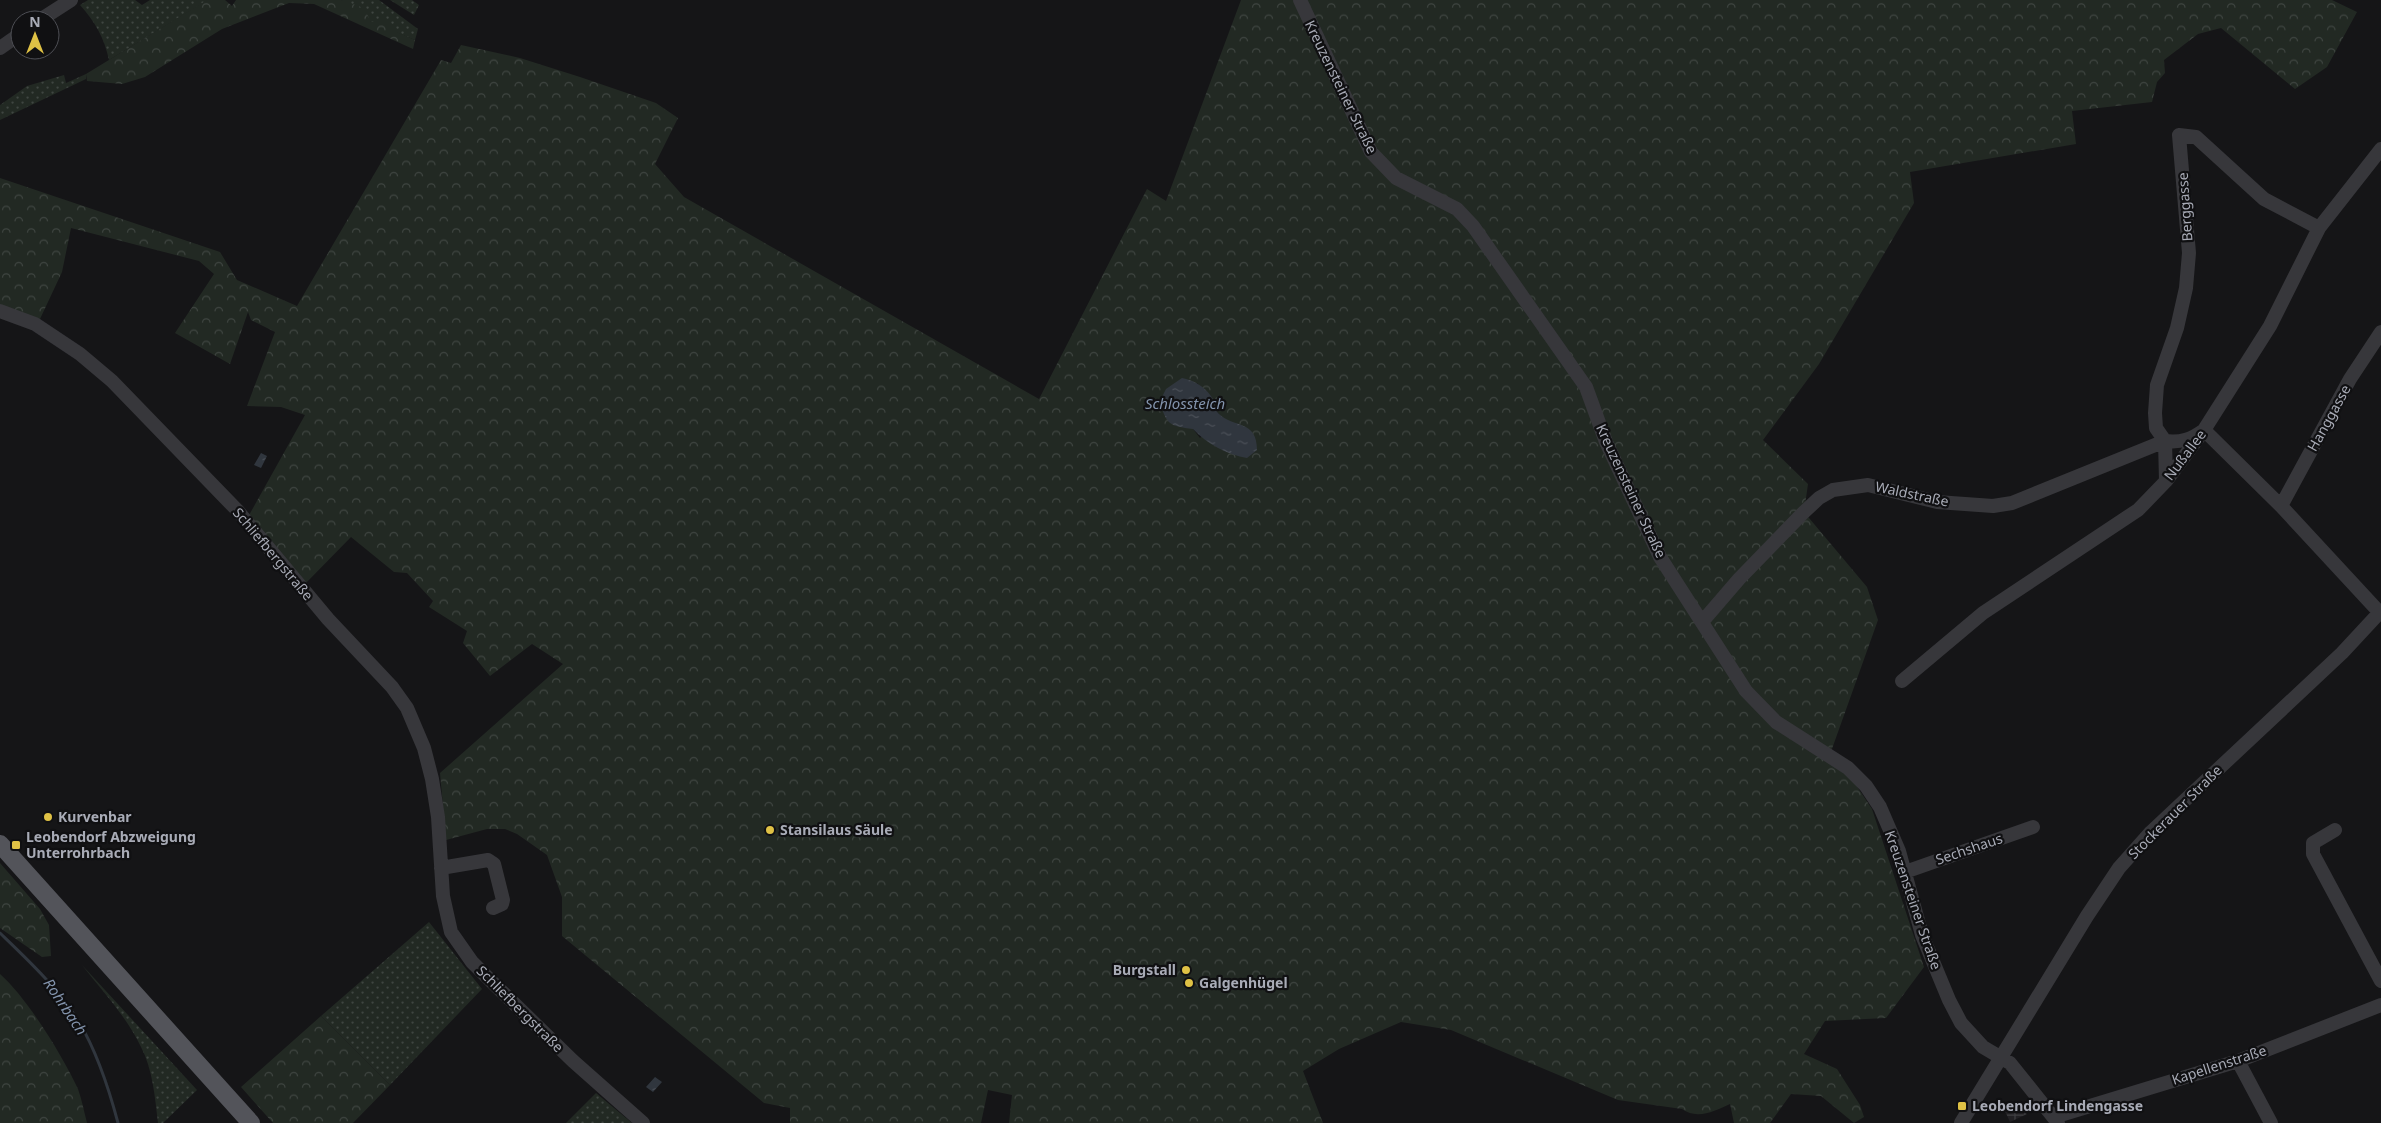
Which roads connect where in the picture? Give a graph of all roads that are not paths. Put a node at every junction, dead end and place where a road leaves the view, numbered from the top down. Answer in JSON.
{"nodes":[{"id":1,"x":71,"y":0,"type":"edge"},
{"id":2,"x":1300,"y":0,"type":"edge"},
{"id":3,"x":56,"y":10,"type":"edge"},
{"id":4,"x":2381,"y":149,"type":"edge"},
{"id":5,"x":2319,"y":228,"type":"junction"},
{"id":6,"x":0,"y":311,"type":"edge"},
{"id":7,"x":2381,"y":332,"type":"edge"},
{"id":8,"x":2204,"y":430,"type":"junction"},
{"id":9,"x":2166,"y":441,"type":"junction"},
{"id":10,"x":2166,"y":482,"type":"junction"},
{"id":11,"x":2281,"y":506,"type":"junction"},
{"id":12,"x":2380,"y":612,"type":"edge"},
{"id":13,"x":1702,"y":622,"type":"junction"},
{"id":14,"x":1902,"y":681,"type":"dead end"},
{"id":15,"x":2032,"y":827,"type":"dead end"},
{"id":16,"x":2335,"y":830,"type":"dead end"},
{"id":17,"x":0,"y":844,"type":"edge"},
{"id":18,"x":441,"y":868,"type":"junction"},
{"id":19,"x":1905,"y":872,"type":"junction"},
{"id":20,"x":493,"y":908,"type":"dead end"},
{"id":21,"x":2381,"y":981,"type":"edge"},
{"id":22,"x":2381,"y":1005,"type":"edge"},
{"id":23,"x":2001,"y":1058,"type":"junction"},
{"id":24,"x":2238,"y":1061,"type":"junction"},
{"id":25,"x":2056,"y":1120,"type":"edge"},
{"id":26,"x":251,"y":1123,"type":"edge"},
{"id":27,"x":643,"y":1123,"type":"edge"},
{"id":28,"x":1961,"y":1123,"type":"edge"},
{"id":29,"x":2271,"y":1123,"type":"edge"}],
"edges":[{"from":1,"to":3,"type":"street"},
{"from":2,"to":13,"type":"street","name":"Kreuzensteiner Straße"},
{"from":4,"to":5,"type":"street","name":"Nußallee"},
{"from":5,"to":8,"type":"street","name":"Nußallee"},
{"from":5,"to":9,"type":"street","name":"Berggasse"},
{"from":6,"to":18,"type":"street","name":"Schliefbergstraße"},
{"from":7,"to":11,"type":"street","name":"Hanggasse"},
{"from":8,"to":9,"type":"street"},
{"from":8,"to":10,"type":"street","name":"Nußallee"},
{"from":8,"to":11,"type":"street"},
{"from":9,"to":10,"type":"street","name":"Berggasse"},
{"from":9,"to":13,"type":"street","name":"Waldstraße"},
{"from":10,"to":14,"type":"street","name":"Nußallee"},
{"from":11,"to":12,"type":"street"},
{"from":12,"to":23,"type":"street","name":"Stockerauer Straße"},
{"from":13,"to":19,"type":"street","name":"Kreuzensteiner Straße"},
{"from":15,"to":19,"type":"street","name":"Sechshaus"},
{"from":16,"to":21,"type":"street"},
{"from":17,"to":26,"type":"main road"},
{"from":18,"to":20,"type":"street"},
{"from":18,"to":27,"type":"street","name":"Schliefbergstraße"},
{"from":19,"to":23,"type":"street","name":"Kreuzensteiner Straße"},
{"from":22,"to":24,"type":"street","name":"Kapellenstraße"},
{"from":23,"to":25,"type":"street","name":"Kreuzensteiner Straße"},
{"from":23,"to":28,"type":"street","name":"Stockerauer Straße"},
{"from":24,"to":25,"type":"street","name":"Kapellenstraße"},
{"from":24,"to":29,"type":"street"}]}
